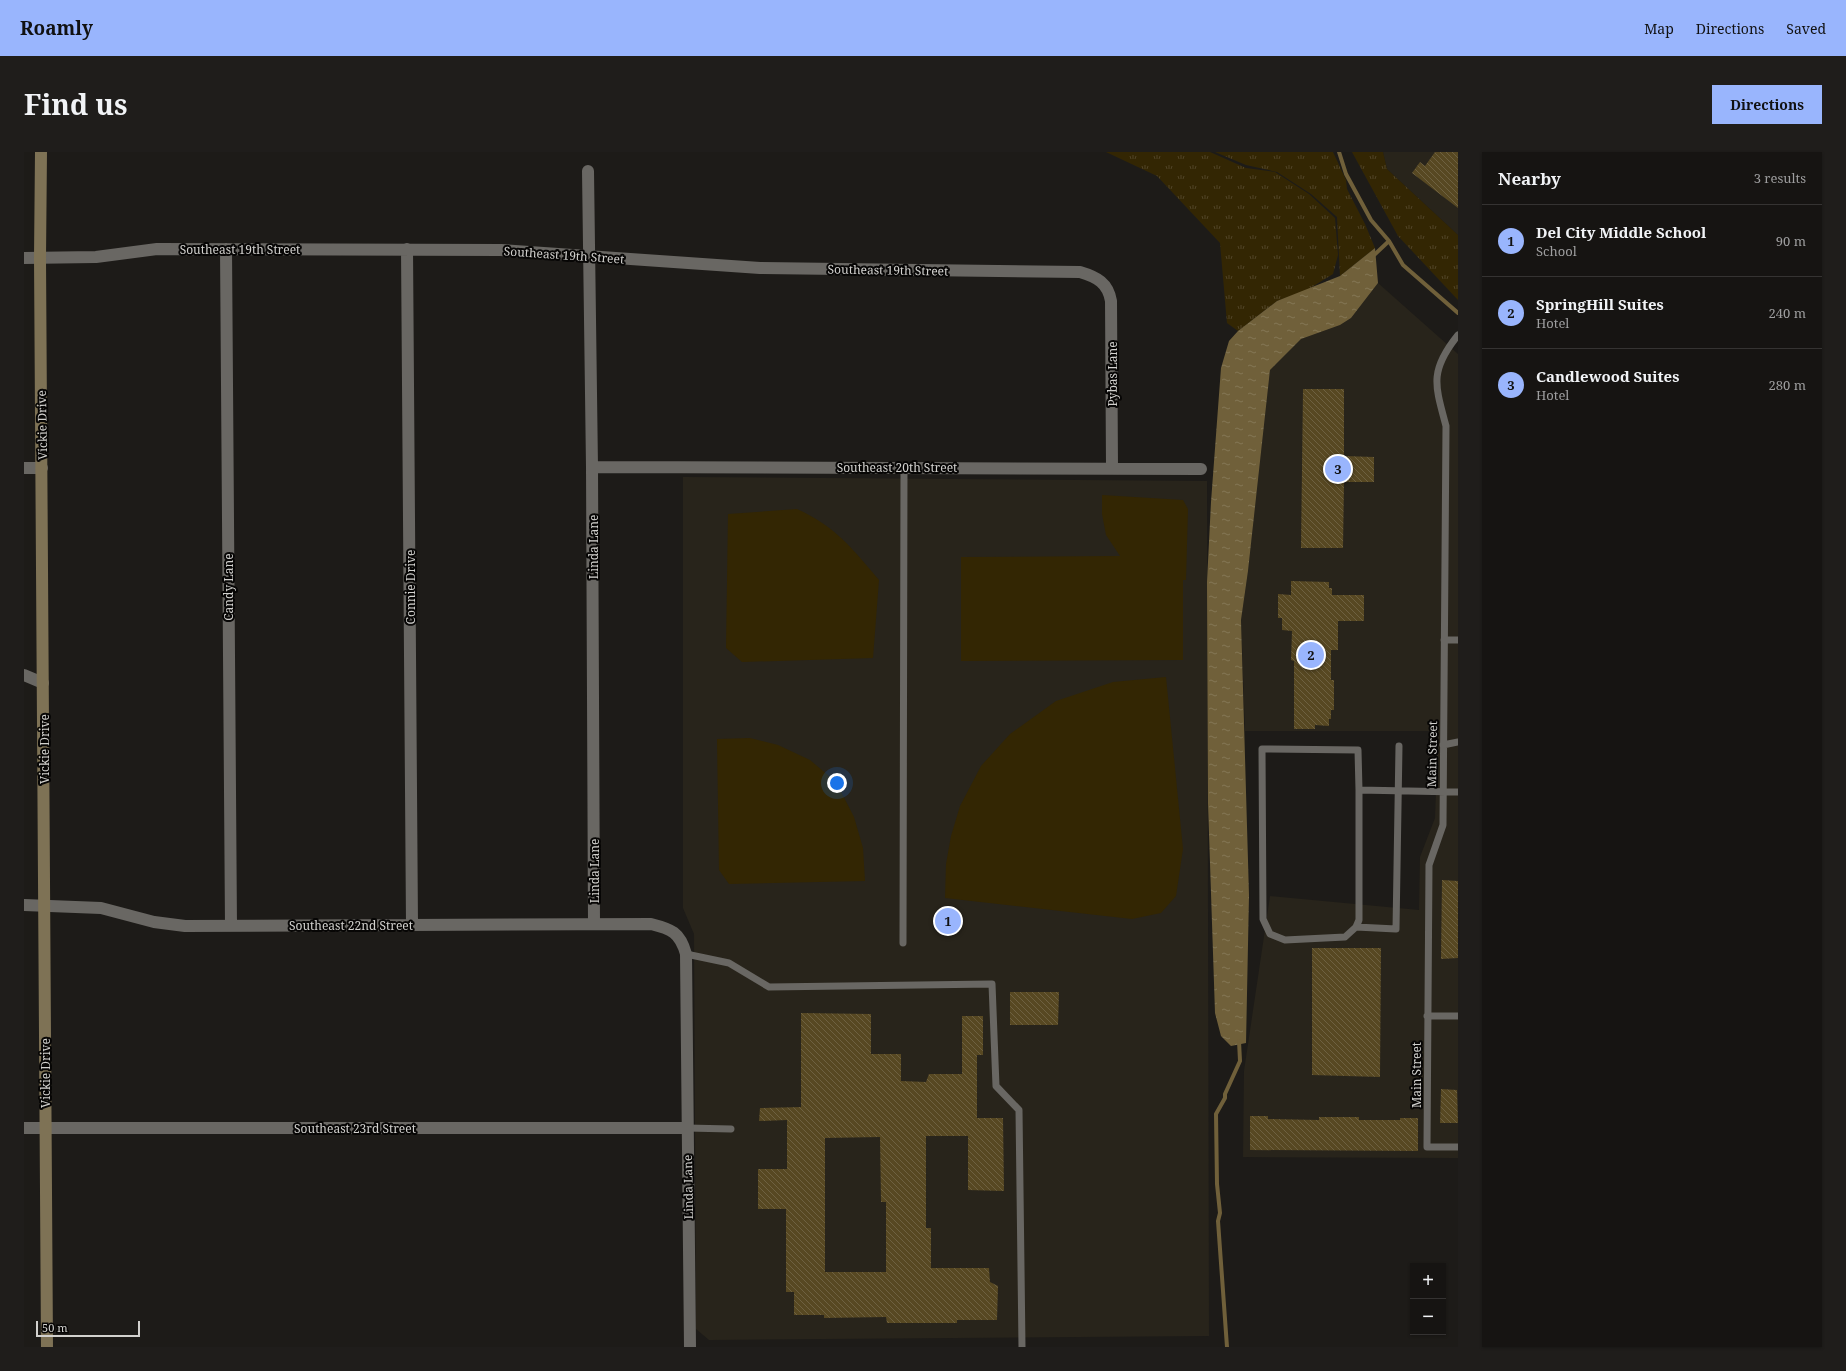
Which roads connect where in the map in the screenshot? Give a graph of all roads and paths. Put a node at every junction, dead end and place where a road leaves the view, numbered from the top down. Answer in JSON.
{"nodes":[{"id":1,"x":41,"y":152,"type":"edge"},
{"id":2,"x":588,"y":171,"type":"dead end"},
{"id":3,"x":226,"y":249,"type":"junction"},
{"id":4,"x":407,"y":249,"type":"junction"},
{"id":5,"x":590,"y":257,"type":"junction"},
{"id":6,"x":24,"y":258,"type":"edge"},
{"id":7,"x":40,"y":258,"type":"junction"},
{"id":8,"x":1102,"y":282,"type":"joint"},
{"id":9,"x":1458,"y":335,"type":"edge"},
{"id":10,"x":592,"y":467,"type":"junction"},
{"id":11,"x":24,"y":468,"type":"edge"},
{"id":12,"x":42,"y":468,"type":"junction"},
{"id":13,"x":904,"y":468,"type":"junction"},
{"id":14,"x":1112,"y":468,"type":"junction"},
{"id":15,"x":1201,"y":469,"type":"dead end"},
{"id":16,"x":1444,"y":640,"type":"junction"},
{"id":17,"x":1458,"y":640,"type":"edge"},
{"id":18,"x":24,"y":675,"type":"edge"},
{"id":19,"x":43,"y":684,"type":"junction"},
{"id":20,"x":1458,"y":742,"type":"edge"},
{"id":21,"x":1443,"y":745,"type":"junction"},
{"id":22,"x":1399,"y":746,"type":"dead end"},
{"id":23,"x":1359,"y":790,"type":"junction"},
{"id":24,"x":1398,"y":791,"type":"junction"},
{"id":25,"x":1443,"y":792,"type":"junction"},
{"id":26,"x":1458,"y":792,"type":"edge"},
{"id":27,"x":24,"y":905,"type":"edge"},
{"id":28,"x":44,"y":905,"type":"junction"},
{"id":29,"x":594,"y":924,"type":"junction"},
{"id":30,"x":412,"y":925,"type":"junction"},
{"id":31,"x":231,"y":926,"type":"junction"},
{"id":32,"x":1356,"y":927,"type":"junction"},
{"id":33,"x":677,"y":934,"type":"joint"},
{"id":34,"x":903,"y":942,"type":"dead end"},
{"id":35,"x":686,"y":954,"type":"junction"},
{"id":36,"x":1427,"y":1016,"type":"junction"},
{"id":37,"x":1458,"y":1016,"type":"edge"},
{"id":38,"x":24,"y":1128,"type":"edge"},
{"id":39,"x":45,"y":1128,"type":"junction"},
{"id":40,"x":687,"y":1128,"type":"junction"},
{"id":41,"x":731,"y":1129,"type":"dead end"},
{"id":42,"x":1458,"y":1147,"type":"edge"},
{"id":43,"x":47,"y":1347,"type":"edge"},
{"id":44,"x":690,"y":1347,"type":"edge"},
{"id":45,"x":1022,"y":1347,"type":"edge"}],
"edges":[{"from":1,"to":7,"type":"street","name":"Vickie Drive"},
{"from":2,"to":5,"type":"street","name":"Linda Lane"},
{"from":3,"to":4,"type":"street","name":"Southeast 19th Street"},
{"from":3,"to":7,"type":"street","name":"Southeast 19th Street"},
{"from":3,"to":31,"type":"street","name":"Candy Lane"},
{"from":4,"to":5,"type":"street","name":"Southeast 19th Street"},
{"from":4,"to":30,"type":"street","name":"Connie Drive"},
{"from":5,"to":8,"type":"street","name":"Southeast 19th Street"},
{"from":5,"to":10,"type":"street","name":"Linda Lane"},
{"from":6,"to":7,"type":"street","name":"Southeast 19th Street"},
{"from":7,"to":12,"type":"street","name":"Vickie Drive"},
{"from":8,"to":14,"type":"street","name":"Pybas Lane"},
{"from":9,"to":16,"type":"lane","name":"Main Street"},
{"from":10,"to":13,"type":"street","name":"Southeast 20th Street"},
{"from":10,"to":29,"type":"street","name":"Linda Lane"},
{"from":11,"to":12,"type":"street"},
{"from":12,"to":19,"type":"street","name":"Vickie Drive"},
{"from":13,"to":14,"type":"street","name":"Southeast 20th Street"},
{"from":13,"to":34,"type":"lane"},
{"from":14,"to":15,"type":"street","name":"Southeast 20th Street"},
{"from":16,"to":17,"type":"lane"},
{"from":16,"to":21,"type":"lane","name":"Main Street"},
{"from":18,"to":19,"type":"street"},
{"from":19,"to":28,"type":"street","name":"Vickie Drive"},
{"from":20,"to":21,"type":"lane"},
{"from":21,"to":25,"type":"lane","name":"Main Street"},
{"from":22,"to":24,"type":"lane"},
{"from":23,"to":24,"type":"lane"},
{"from":23,"to":32,"type":"lane"},
{"from":23,"to":32,"type":"lane"},
{"from":24,"to":25,"type":"lane"},
{"from":24,"to":32,"type":"lane"},
{"from":25,"to":26,"type":"lane"},
{"from":25,"to":36,"type":"lane","name":"Main Street"},
{"from":27,"to":28,"type":"street","name":"Southeast 22nd Street"},
{"from":28,"to":31,"type":"street","name":"Southeast 22nd Street"},
{"from":28,"to":39,"type":"street","name":"Vickie Drive"},
{"from":29,"to":30,"type":"street","name":"Southeast 22nd Street"},
{"from":29,"to":33,"type":"street","name":"Southeast 22nd Street"},
{"from":30,"to":31,"type":"street","name":"Southeast 22nd Street"},
{"from":33,"to":35,"type":"street","name":"Linda Lane"},
{"from":35,"to":40,"type":"street","name":"Linda Lane"},
{"from":35,"to":45,"type":"lane"},
{"from":36,"to":37,"type":"lane"},
{"from":36,"to":42,"type":"lane","name":"Main Street"},
{"from":38,"to":39,"type":"street","name":"Southeast 23rd Street"},
{"from":39,"to":40,"type":"street","name":"Southeast 23rd Street"},
{"from":39,"to":43,"type":"street","name":"Vickie Drive"},
{"from":40,"to":41,"type":"lane"},
{"from":40,"to":44,"type":"street","name":"Linda Lane"}]}
